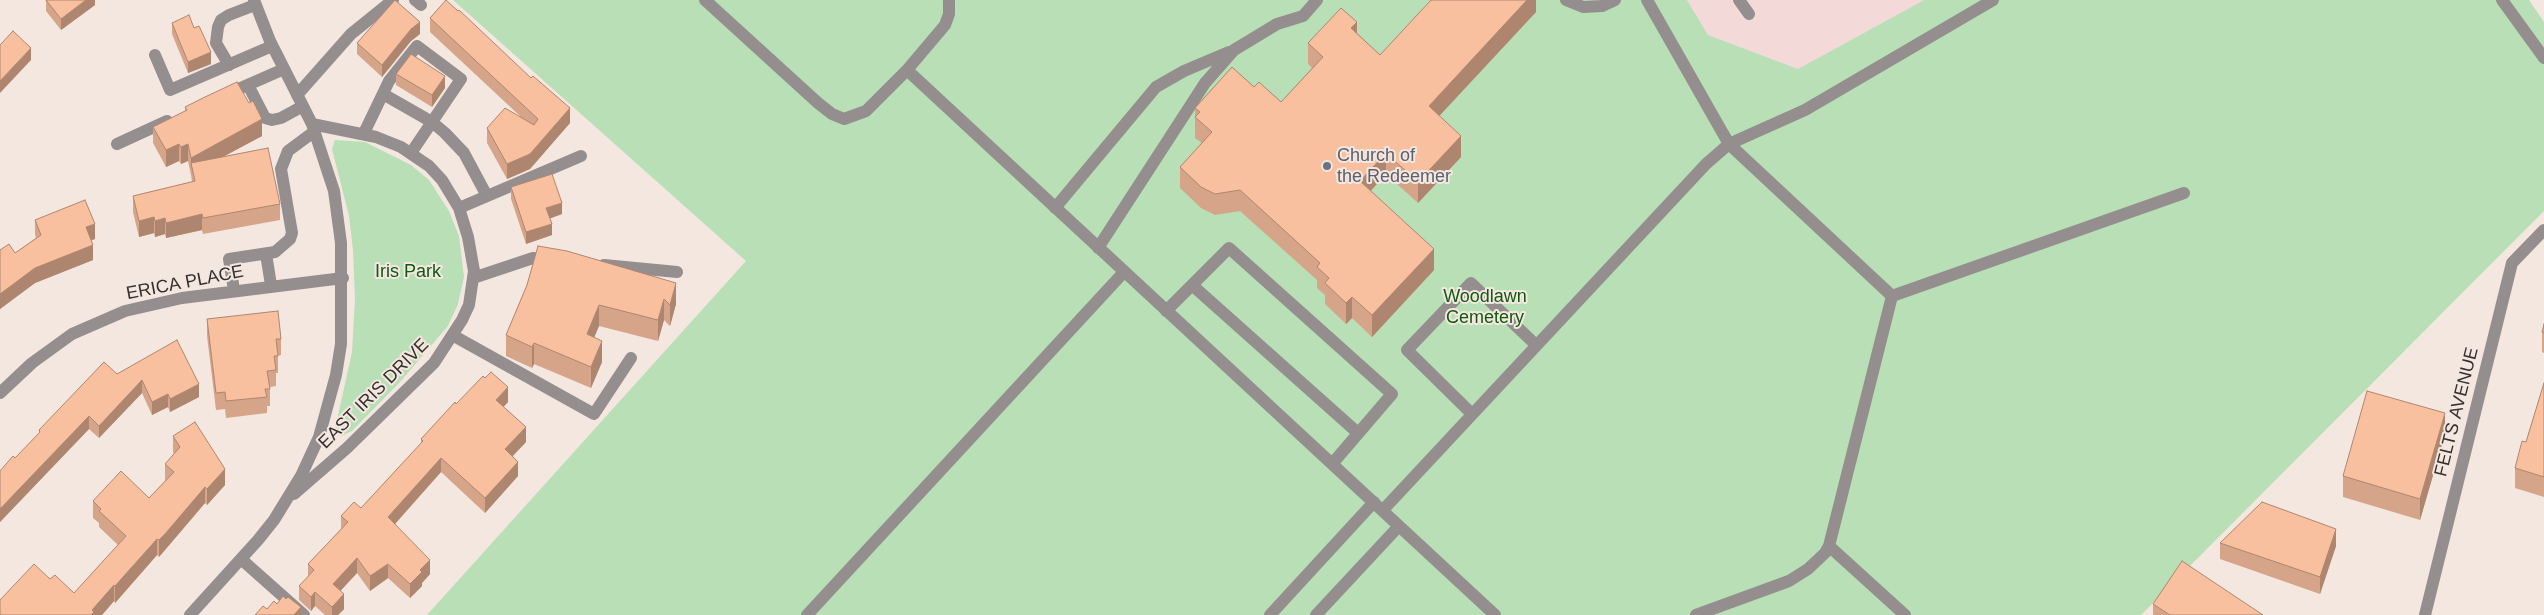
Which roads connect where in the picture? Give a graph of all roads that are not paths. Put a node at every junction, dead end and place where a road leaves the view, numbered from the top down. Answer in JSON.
{"nodes":[{"id":1,"x":393,"y":0,"type":"edge"},
{"id":2,"x":705,"y":0,"type":"edge"},
{"id":3,"x":949,"y":0,"type":"edge"},
{"id":4,"x":1317,"y":0,"type":"edge"},
{"id":5,"x":1566,"y":0,"type":"edge"},
{"id":6,"x":1615,"y":0,"type":"edge"},
{"id":7,"x":1646,"y":0,"type":"edge"},
{"id":8,"x":1740,"y":0,"type":"edge"},
{"id":9,"x":1993,"y":0,"type":"edge"},
{"id":10,"x":2502,"y":0,"type":"edge"},
{"id":11,"x":254,"y":2,"type":"edge"},
{"id":12,"x":1749,"y":14,"type":"dead end"},
{"id":13,"x":272,"y":46,"type":"junction"},
{"id":14,"x":1234,"y":50,"type":"junction"},
{"id":15,"x":155,"y":55,"type":"dead end"},
{"id":16,"x":2544,"y":58,"type":"edge"},
{"id":17,"x":229,"y":65,"type":"junction"},
{"id":18,"x":284,"y":69,"type":"junction"},
{"id":19,"x":907,"y":70,"type":"junction"},
{"id":20,"x":248,"y":85,"type":"junction"},
{"id":21,"x":383,"y":94,"type":"junction"},
{"id":22,"x":213,"y":100,"type":"edge"},
{"id":23,"x":300,"y":101,"type":"junction"},
{"id":24,"x":178,"y":116,"type":"edge"},
{"id":25,"x":432,"y":122,"type":"junction"},
{"id":26,"x":313,"y":127,"type":"junction"},
{"id":27,"x":364,"y":133,"type":"junction"},
{"id":28,"x":117,"y":144,"type":"dead end"},
{"id":29,"x":1729,"y":144,"type":"junction"},
{"id":30,"x":411,"y":153,"type":"junction"},
{"id":31,"x":581,"y":156,"type":"dead end"},
{"id":32,"x":2184,"y":193,"type":"dead end"},
{"id":33,"x":487,"y":196,"type":"junction"},
{"id":34,"x":459,"y":208,"type":"junction"},
{"id":35,"x":1056,"y":208,"type":"junction"},
{"id":36,"x":2544,"y":230,"type":"edge"},
{"id":37,"x":1098,"y":248,"type":"junction"},
{"id":38,"x":266,"y":254,"type":"junction"},
{"id":39,"x":560,"y":262,"type":"edge"},
{"id":40,"x":590,"y":264,"type":"edge"},
{"id":41,"x":677,"y":272,"type":"dead end"},
{"id":42,"x":1124,"y":272,"type":"junction"},
{"id":43,"x":343,"y":278,"type":"junction"},
{"id":44,"x":473,"y":278,"type":"junction"},
{"id":45,"x":271,"y":285,"type":"junction"},
{"id":46,"x":1192,"y":285,"type":"junction"},
{"id":47,"x":234,"y":290,"type":"junction"},
{"id":48,"x":1892,"y":296,"type":"junction"},
{"id":49,"x":1166,"y":311,"type":"junction"},
{"id":50,"x":454,"y":336,"type":"junction"},
{"id":51,"x":1536,"y":345,"type":"junction"},
{"id":52,"x":631,"y":358,"type":"dead end"},
{"id":53,"x":0,"y":393,"type":"edge"},
{"id":54,"x":1472,"y":414,"type":"junction"},
{"id":55,"x":1358,"y":433,"type":"junction"},
{"id":56,"x":1332,"y":464,"type":"junction"},
{"id":57,"x":285,"y":502,"type":"junction"},
{"id":58,"x":1379,"y":506,"type":"junction"},
{"id":59,"x":1399,"y":526,"type":"junction"},
{"id":60,"x":1829,"y":546,"type":"junction"},
{"id":61,"x":241,"y":559,"type":"junction"},
{"id":62,"x":190,"y":615,"type":"edge"},
{"id":63,"x":304,"y":615,"type":"edge"},
{"id":64,"x":807,"y":615,"type":"edge"},
{"id":65,"x":1270,"y":615,"type":"edge"},
{"id":66,"x":1316,"y":615,"type":"edge"},
{"id":67,"x":1495,"y":615,"type":"edge"},
{"id":68,"x":1696,"y":615,"type":"edge"},
{"id":69,"x":1905,"y":615,"type":"edge"},
{"id":70,"x":2424,"y":615,"type":"edge"}],
"edges":[{"from":1,"to":23,"type":"street"},
{"from":2,"to":19,"type":"street"},
{"from":3,"to":19,"type":"street"},
{"from":4,"to":14,"type":"street"},
{"from":5,"to":6,"type":"street"},
{"from":7,"to":29,"type":"street"},
{"from":8,"to":12,"type":"street"},
{"from":9,"to":29,"type":"street"},
{"from":10,"to":16,"type":"street"},
{"from":11,"to":13,"type":"street","name":"EAST IRIS DRIVE"},
{"from":11,"to":17,"type":"street"},
{"from":13,"to":17,"type":"street"},
{"from":13,"to":18,"type":"street","name":"EAST IRIS DRIVE"},
{"from":14,"to":35,"type":"street"},
{"from":14,"to":37,"type":"street"},
{"from":15,"to":17,"type":"street"},
{"from":18,"to":20,"type":"street"},
{"from":18,"to":23,"type":"street","name":"EAST IRIS DRIVE"},
{"from":19,"to":35,"type":"street"},
{"from":20,"to":22,"type":"street"},
{"from":20,"to":23,"type":"street"},
{"from":21,"to":25,"type":"street"},
{"from":21,"to":25,"type":"street"},
{"from":21,"to":27,"type":"street"},
{"from":23,"to":26,"type":"street","name":"EAST IRIS DRIVE"},
{"from":24,"to":28,"type":"street"},
{"from":25,"to":30,"type":"street"},
{"from":25,"to":33,"type":"street"},
{"from":26,"to":27,"type":"street","name":"EAST IRIS DRIVE"},
{"from":26,"to":38,"type":"street"},
{"from":26,"to":43,"type":"street","name":"EAST IRIS DRIVE"},
{"from":27,"to":30,"type":"street","name":"EAST IRIS DRIVE"},
{"from":29,"to":48,"type":"street"},
{"from":29,"to":51,"type":"street"},
{"from":30,"to":34,"type":"street","name":"EAST IRIS DRIVE"},
{"from":31,"to":33,"type":"street"},
{"from":32,"to":48,"type":"street"},
{"from":33,"to":34,"type":"street"},
{"from":34,"to":44,"type":"street","name":"EAST IRIS DRIVE"},
{"from":35,"to":37,"type":"street"},
{"from":36,"to":70,"type":"street","name":"FELTS AVENUE"},
{"from":37,"to":42,"type":"street"},
{"from":38,"to":45,"type":"street"},
{"from":38,"to":47,"type":"street"},
{"from":39,"to":44,"type":"street"},
{"from":40,"to":41,"type":"street"},
{"from":42,"to":49,"type":"street"},
{"from":42,"to":64,"type":"street"},
{"from":43,"to":45,"type":"street","name":"ERICA PLACE"},
{"from":43,"to":57,"type":"street","name":"EAST IRIS DRIVE"},
{"from":44,"to":50,"type":"street","name":"EAST IRIS DRIVE"},
{"from":45,"to":47,"type":"street","name":"ERICA PLACE"},
{"from":46,"to":49,"type":"street"},
{"from":46,"to":55,"type":"street"},
{"from":46,"to":55,"type":"street"},
{"from":47,"to":53,"type":"street","name":"ERICA PLACE"},
{"from":48,"to":60,"type":"street"},
{"from":49,"to":56,"type":"street"},
{"from":50,"to":52,"type":"street"},
{"from":50,"to":57,"type":"street","name":"EAST IRIS DRIVE"},
{"from":51,"to":54,"type":"street"},
{"from":51,"to":54,"type":"street"},
{"from":54,"to":58,"type":"street"},
{"from":55,"to":56,"type":"street"},
{"from":56,"to":58,"type":"street"},
{"from":57,"to":61,"type":"street","name":"EAST IRIS DRIVE"},
{"from":58,"to":59,"type":"street"},
{"from":58,"to":65,"type":"street"},
{"from":59,"to":66,"type":"street"},
{"from":59,"to":67,"type":"street"},
{"from":60,"to":68,"type":"street"},
{"from":60,"to":69,"type":"street"},
{"from":61,"to":62,"type":"street","name":"EAST IRIS DRIVE"},
{"from":61,"to":63,"type":"street"}]}
